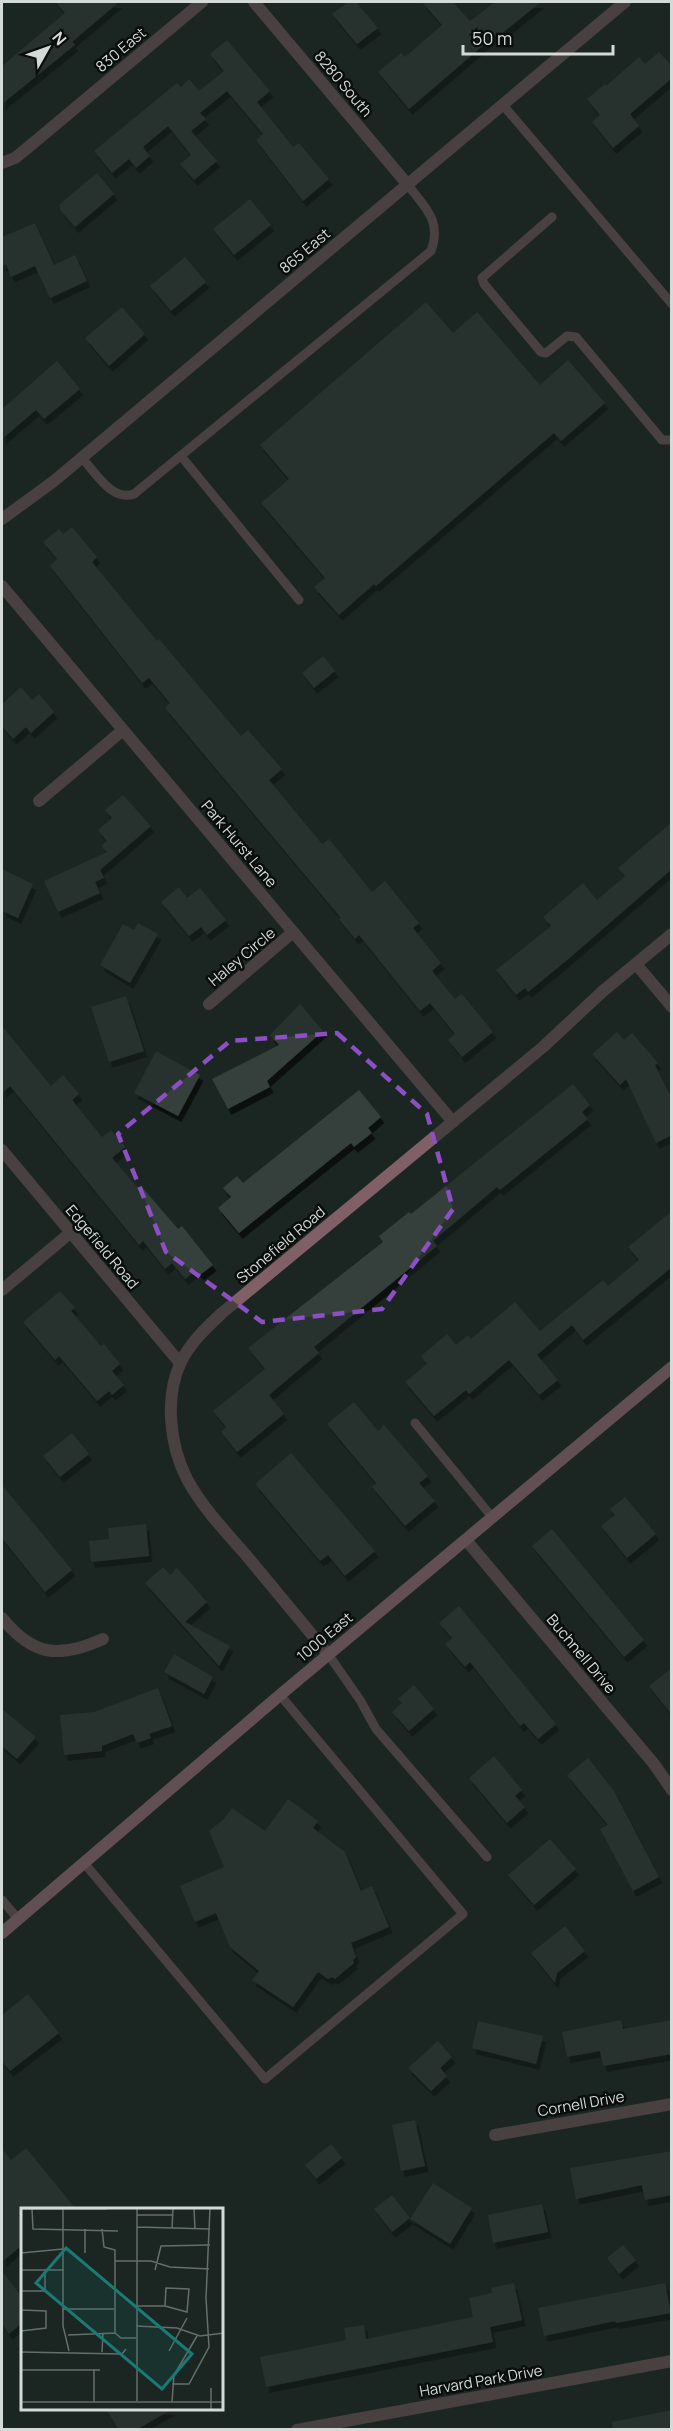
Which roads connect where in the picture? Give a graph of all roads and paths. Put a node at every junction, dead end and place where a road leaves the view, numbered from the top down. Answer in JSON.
{"nodes":[{"id":1,"x":202,"y":2,"type":"edge"},
{"id":2,"x":255,"y":2,"type":"edge"},
{"id":3,"x":625,"y":2,"type":"edge"},
{"id":4,"x":503,"y":105,"type":"junction"},
{"id":5,"x":2,"y":163,"type":"edge"},
{"id":6,"x":408,"y":185,"type":"junction"},
{"id":7,"x":552,"y":216,"type":"dead end"},
{"id":8,"x":672,"y":304,"type":"edge"},
{"id":9,"x":672,"y":440,"type":"edge"},
{"id":10,"x":181,"y":456,"type":"junction"},
{"id":11,"x":82,"y":458,"type":"junction"},
{"id":12,"x":2,"y":519,"type":"edge"},
{"id":13,"x":2,"y":586,"type":"edge"},
{"id":14,"x":299,"y":600,"type":"dead end"},
{"id":15,"x":123,"y":730,"type":"junction"},
{"id":16,"x":39,"y":801,"type":"dead end"},
{"id":17,"x":293,"y":932,"type":"junction"},
{"id":18,"x":672,"y":934,"type":"edge"},
{"id":19,"x":636,"y":964,"type":"junction"},
{"id":20,"x":209,"y":1004,"type":"dead end"},
{"id":21,"x":672,"y":1007,"type":"edge"},
{"id":22,"x":453,"y":1122,"type":"junction"},
{"id":23,"x":2,"y":1150,"type":"edge"},
{"id":24,"x":70,"y":1233,"type":"junction"},
{"id":25,"x":2,"y":1290,"type":"edge"},
{"id":26,"x":180,"y":1363,"type":"junction"},
{"id":27,"x":672,"y":1367,"type":"edge"},
{"id":28,"x":415,"y":1423,"type":"dead end"},
{"id":29,"x":492,"y":1518,"type":"junction"},
{"id":30,"x":466,"y":1540,"type":"junction"},
{"id":31,"x":2,"y":1618,"type":"edge"},
{"id":32,"x":103,"y":1639,"type":"dead end"},
{"id":33,"x":328,"y":1654,"type":"junction"},
{"id":34,"x":280,"y":1695,"type":"junction"},
{"id":35,"x":672,"y":1790,"type":"edge"},
{"id":36,"x":487,"y":1857,"type":"dead end"},
{"id":37,"x":85,"y":1864,"type":"junction"},
{"id":38,"x":2,"y":1900,"type":"edge"},
{"id":39,"x":18,"y":1919,"type":"junction"},
{"id":40,"x":2,"y":1933,"type":"edge"},
{"id":41,"x":672,"y":2104,"type":"edge"},
{"id":42,"x":495,"y":2135,"type":"dead end"},
{"id":43,"x":672,"y":2361,"type":"edge"},
{"id":44,"x":297,"y":2430,"type":"edge"}],
"edges":[{"from":1,"to":5,"type":"street","name":"830 East"},
{"from":2,"to":6,"type":"street","name":"8280 South"},
{"from":3,"to":4,"type":"street","name":"865 East"},
{"from":4,"to":6,"type":"street","name":"865 East"},
{"from":4,"to":8,"type":"lane"},
{"from":6,"to":10,"type":"lane"},
{"from":6,"to":11,"type":"street","name":"865 East"},
{"from":7,"to":9,"type":"lane"},
{"from":10,"to":11,"type":"lane"},
{"from":10,"to":14,"type":"lane"},
{"from":11,"to":12,"type":"street","name":"865 East"},
{"from":13,"to":15,"type":"street","name":"Park Hurst Lane"},
{"from":15,"to":16,"type":"street"},
{"from":15,"to":17,"type":"street","name":"Park Hurst Lane"},
{"from":17,"to":20,"type":"street","name":"Haley Circle"},
{"from":17,"to":22,"type":"street","name":"Park Hurst Lane"},
{"from":18,"to":19,"type":"street","name":"Stonefield Road"},
{"from":19,"to":21,"type":"street"},
{"from":19,"to":22,"type":"street","name":"Stonefield Road"},
{"from":22,"to":26,"type":"street","name":"Stonefield Road"},
{"from":23,"to":24,"type":"street","name":"Edgefield Road"},
{"from":24,"to":25,"type":"street"},
{"from":24,"to":26,"type":"street","name":"Edgefield Road"},
{"from":26,"to":33,"type":"street","name":"Stonefield Road"},
{"from":27,"to":29,"type":"street","name":"1000 East"},
{"from":28,"to":29,"type":"lane"},
{"from":29,"to":30,"type":"street","name":"1000 East"},
{"from":30,"to":33,"type":"street","name":"1000 East"},
{"from":30,"to":35,"type":"street","name":"Buchnell Drive"},
{"from":31,"to":32,"type":"street"},
{"from":33,"to":34,"type":"street","name":"1000 East"},
{"from":33,"to":36,"type":"lane"},
{"from":34,"to":37,"type":"street","name":"1000 East"},
{"from":34,"to":37,"type":"lane"},
{"from":37,"to":39,"type":"street","name":"1000 East"},
{"from":38,"to":39,"type":"lane"},
{"from":39,"to":40,"type":"street","name":"1000 East"},
{"from":41,"to":42,"type":"street","name":"Cornell Drive"},
{"from":43,"to":44,"type":"street","name":"Harvard Park Drive"}]}
